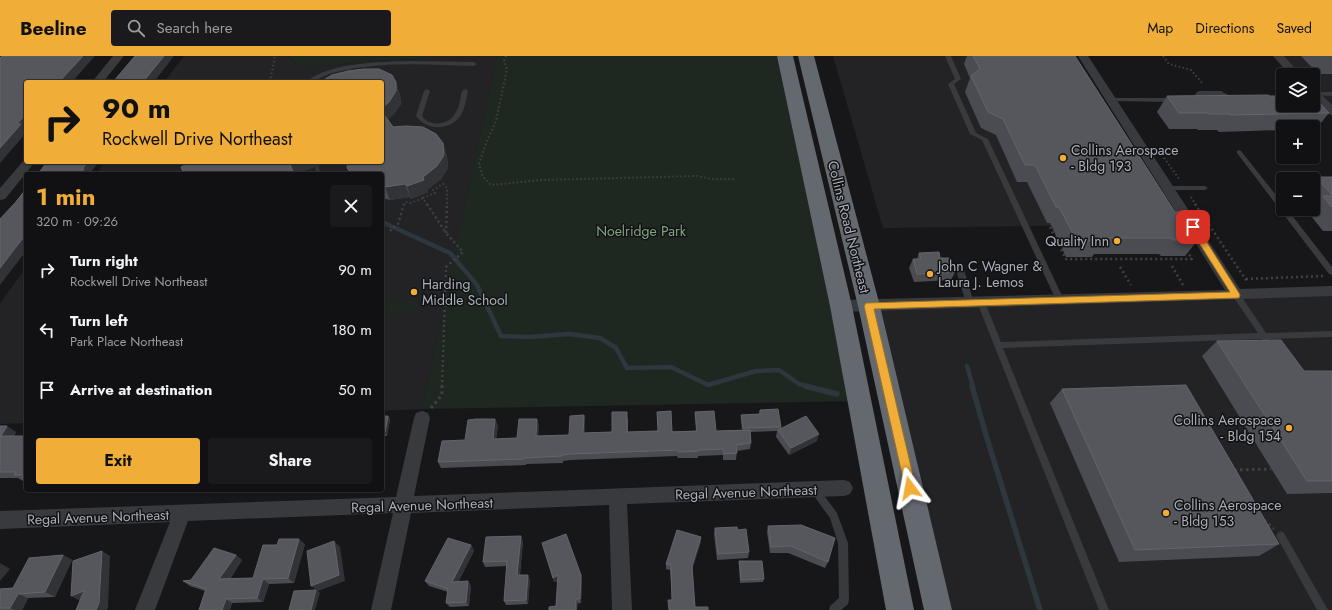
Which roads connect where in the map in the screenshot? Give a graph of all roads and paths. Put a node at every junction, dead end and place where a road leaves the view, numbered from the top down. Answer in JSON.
{"nodes":[{"id":1,"x":119,"y":56,"type":"edge"},
{"id":2,"x":275,"y":56,"type":"edge"},
{"id":3,"x":506,"y":56,"type":"edge"},
{"id":4,"x":785,"y":56,"type":"edge"},
{"id":5,"x":806,"y":56,"type":"edge"},
{"id":6,"x":948,"y":56,"type":"edge"},
{"id":7,"x":1083,"y":56,"type":"edge"},
{"id":8,"x":1163,"y":56,"type":"edge"},
{"id":9,"x":1278,"y":56,"type":"edge"},
{"id":10,"x":474,"y":64,"type":"dead end"},
{"id":11,"x":1289,"y":68,"type":"edge"},
{"id":12,"x":99,"y":80,"type":"edge"},
{"id":13,"x":270,"y":80,"type":"edge"},
{"id":14,"x":313,"y":80,"type":"edge"},
{"id":15,"x":426,"y":91,"type":"dead end"},
{"id":16,"x":465,"y":91,"type":"dead end"},
{"id":17,"x":1210,"y":93,"type":"junction"},
{"id":18,"x":1332,"y":94,"type":"edge"},
{"id":19,"x":1320,"y":95,"type":"edge"},
{"id":20,"x":1111,"y":100,"type":"junction"},
{"id":21,"x":1178,"y":100,"type":"edge"},
{"id":22,"x":1186,"y":100,"type":"edge"},
{"id":23,"x":1194,"y":100,"type":"junction"},
{"id":24,"x":1234,"y":100,"type":"junction"},
{"id":25,"x":1241,"y":100,"type":"edge"},
{"id":26,"x":1320,"y":101,"type":"edge"},
{"id":27,"x":1332,"y":112,"type":"edge"},
{"id":28,"x":1239,"y":152,"type":"dead end"},
{"id":29,"x":27,"y":164,"type":"edge"},
{"id":30,"x":736,"y":178,"type":"dead end"},
{"id":31,"x":1168,"y":188,"type":"junction"},
{"id":32,"x":1205,"y":188,"type":"dead end"},
{"id":33,"x":0,"y":196,"type":"edge"},
{"id":34,"x":423,"y":198,"type":"junction"},
{"id":35,"x":1276,"y":200,"type":"edge"},
{"id":36,"x":1288,"y":216,"type":"edge"},
{"id":37,"x":1050,"y":227,"type":"dead end"},
{"id":38,"x":390,"y":231,"type":"dead end"},
{"id":39,"x":446,"y":233,"type":"junction"},
{"id":40,"x":1185,"y":246,"type":"edge"},
{"id":41,"x":1172,"y":266,"type":"dead end"},
{"id":42,"x":1120,"y":267,"type":"dead end"},
{"id":43,"x":960,"y":270,"type":"dead end"},
{"id":44,"x":1328,"y":274,"type":"edge"},
{"id":45,"x":1242,"y":280,"type":"dead end"},
{"id":46,"x":1332,"y":291,"type":"edge"},
{"id":47,"x":1236,"y":295,"type":"junction"},
{"id":48,"x":1190,"y":296,"type":"junction"},
{"id":49,"x":1138,"y":298,"type":"junction"},
{"id":50,"x":1060,"y":300,"type":"junction"},
{"id":51,"x":976,"y":303,"type":"junction"},
{"id":52,"x":840,"y":306,"type":"junction"},
{"id":53,"x":869,"y":306,"type":"junction"},
{"id":54,"x":1332,"y":334,"type":"edge"},
{"id":55,"x":1264,"y":336,"type":"junction"},
{"id":56,"x":998,"y":344,"type":"junction"},
{"id":57,"x":1273,"y":349,"type":"edge"},
{"id":58,"x":422,"y":418,"type":"joint"},
{"id":59,"x":1271,"y":469,"type":"dead end"},
{"id":60,"x":1226,"y":470,"type":"edge"},
{"id":61,"x":844,"y":488,"type":"dead end"},
{"id":62,"x":814,"y":489,"type":"junction"},
{"id":63,"x":618,"y":496,"type":"junction"},
{"id":64,"x":403,"y":505,"type":"junction"},
{"id":65,"x":182,"y":514,"type":"junction"},
{"id":66,"x":1259,"y":515,"type":"edge"},
{"id":67,"x":0,"y":520,"type":"edge"},
{"id":68,"x":1281,"y":536,"type":"joint"},
{"id":69,"x":145,"y":610,"type":"edge"},
{"id":70,"x":381,"y":610,"type":"edge"},
{"id":71,"x":622,"y":610,"type":"edge"},
{"id":72,"x":834,"y":610,"type":"edge"},
{"id":73,"x":900,"y":610,"type":"edge"},
{"id":74,"x":938,"y":610,"type":"edge"},
{"id":75,"x":1104,"y":610,"type":"edge"},
{"id":76,"x":1323,"y":610,"type":"edge"}],
"edges":[{"from":1,"to":12,"type":"street"},
{"from":2,"to":13,"type":"path"},
{"from":3,"to":30,"type":"path"},
{"from":4,"to":52,"type":"highway","name":"Collins Road Northeast"},
{"from":5,"to":53,"type":"highway","name":"Collins Road Northeast"},
{"from":6,"to":50,"type":"lane"},
{"from":7,"to":20,"type":"street"},
{"from":8,"to":17,"type":"path"},
{"from":9,"to":11,"type":"street"},
{"from":10,"to":14,"type":"lane"},
{"from":15,"to":16,"type":"lane"},
{"from":17,"to":23,"type":"lane"},
{"from":17,"to":24,"type":"lane"},
{"from":18,"to":19,"type":"lane"},
{"from":20,"to":21,"type":"lane"},
{"from":20,"to":31,"type":"street"},
{"from":22,"to":23,"type":"lane"},
{"from":23,"to":24,"type":"lane"},
{"from":24,"to":25,"type":"lane"},
{"from":26,"to":27,"type":"street"},
{"from":28,"to":35,"type":"lane"},
{"from":29,"to":33,"type":"street"},
{"from":31,"to":32,"type":"lane"},
{"from":31,"to":47,"type":"street"},
{"from":34,"to":38,"type":"path"},
{"from":34,"to":39,"type":"path"},
{"from":34,"to":39,"type":"path"},
{"from":36,"to":44,"type":"lane"},
{"from":37,"to":40,"type":"path"},
{"from":39,"to":58,"type":"path"},
{"from":41,"to":48,"type":"path"},
{"from":42,"to":49,"type":"path"},
{"from":43,"to":51,"type":"lane"},
{"from":44,"to":45,"type":"path"},
{"from":46,"to":47,"type":"street"},
{"from":47,"to":48,"type":"street"},
{"from":47,"to":55,"type":"lane"},
{"from":48,"to":49,"type":"street"},
{"from":49,"to":50,"type":"street"},
{"from":50,"to":51,"type":"street"},
{"from":51,"to":53,"type":"street"},
{"from":51,"to":56,"type":"lane"},
{"from":52,"to":53,"type":"street"},
{"from":52,"to":73,"type":"highway","name":"Collins Road Northeast"},
{"from":53,"to":74,"type":"highway","name":"Collins Road Northeast"},
{"from":54,"to":55,"type":"lane"},
{"from":55,"to":56,"type":"lane"},
{"from":55,"to":57,"type":"lane"},
{"from":56,"to":75,"type":"lane"},
{"from":58,"to":64,"type":"street"},
{"from":59,"to":60,"type":"path"},
{"from":61,"to":62,"type":"street","name":"Regal Avenue Northeast"},
{"from":62,"to":63,"type":"street","name":"Regal Avenue Northeast"},
{"from":62,"to":72,"type":"lane"},
{"from":63,"to":64,"type":"street","name":"Regal Avenue Northeast"},
{"from":63,"to":71,"type":"street"},
{"from":64,"to":65,"type":"street","name":"Regal Avenue Northeast"},
{"from":64,"to":70,"type":"street"},
{"from":65,"to":67,"type":"street","name":"Regal Avenue Northeast"},
{"from":65,"to":69,"type":"street"},
{"from":66,"to":68,"type":"path"},
{"from":68,"to":76,"type":"lane"}]}
